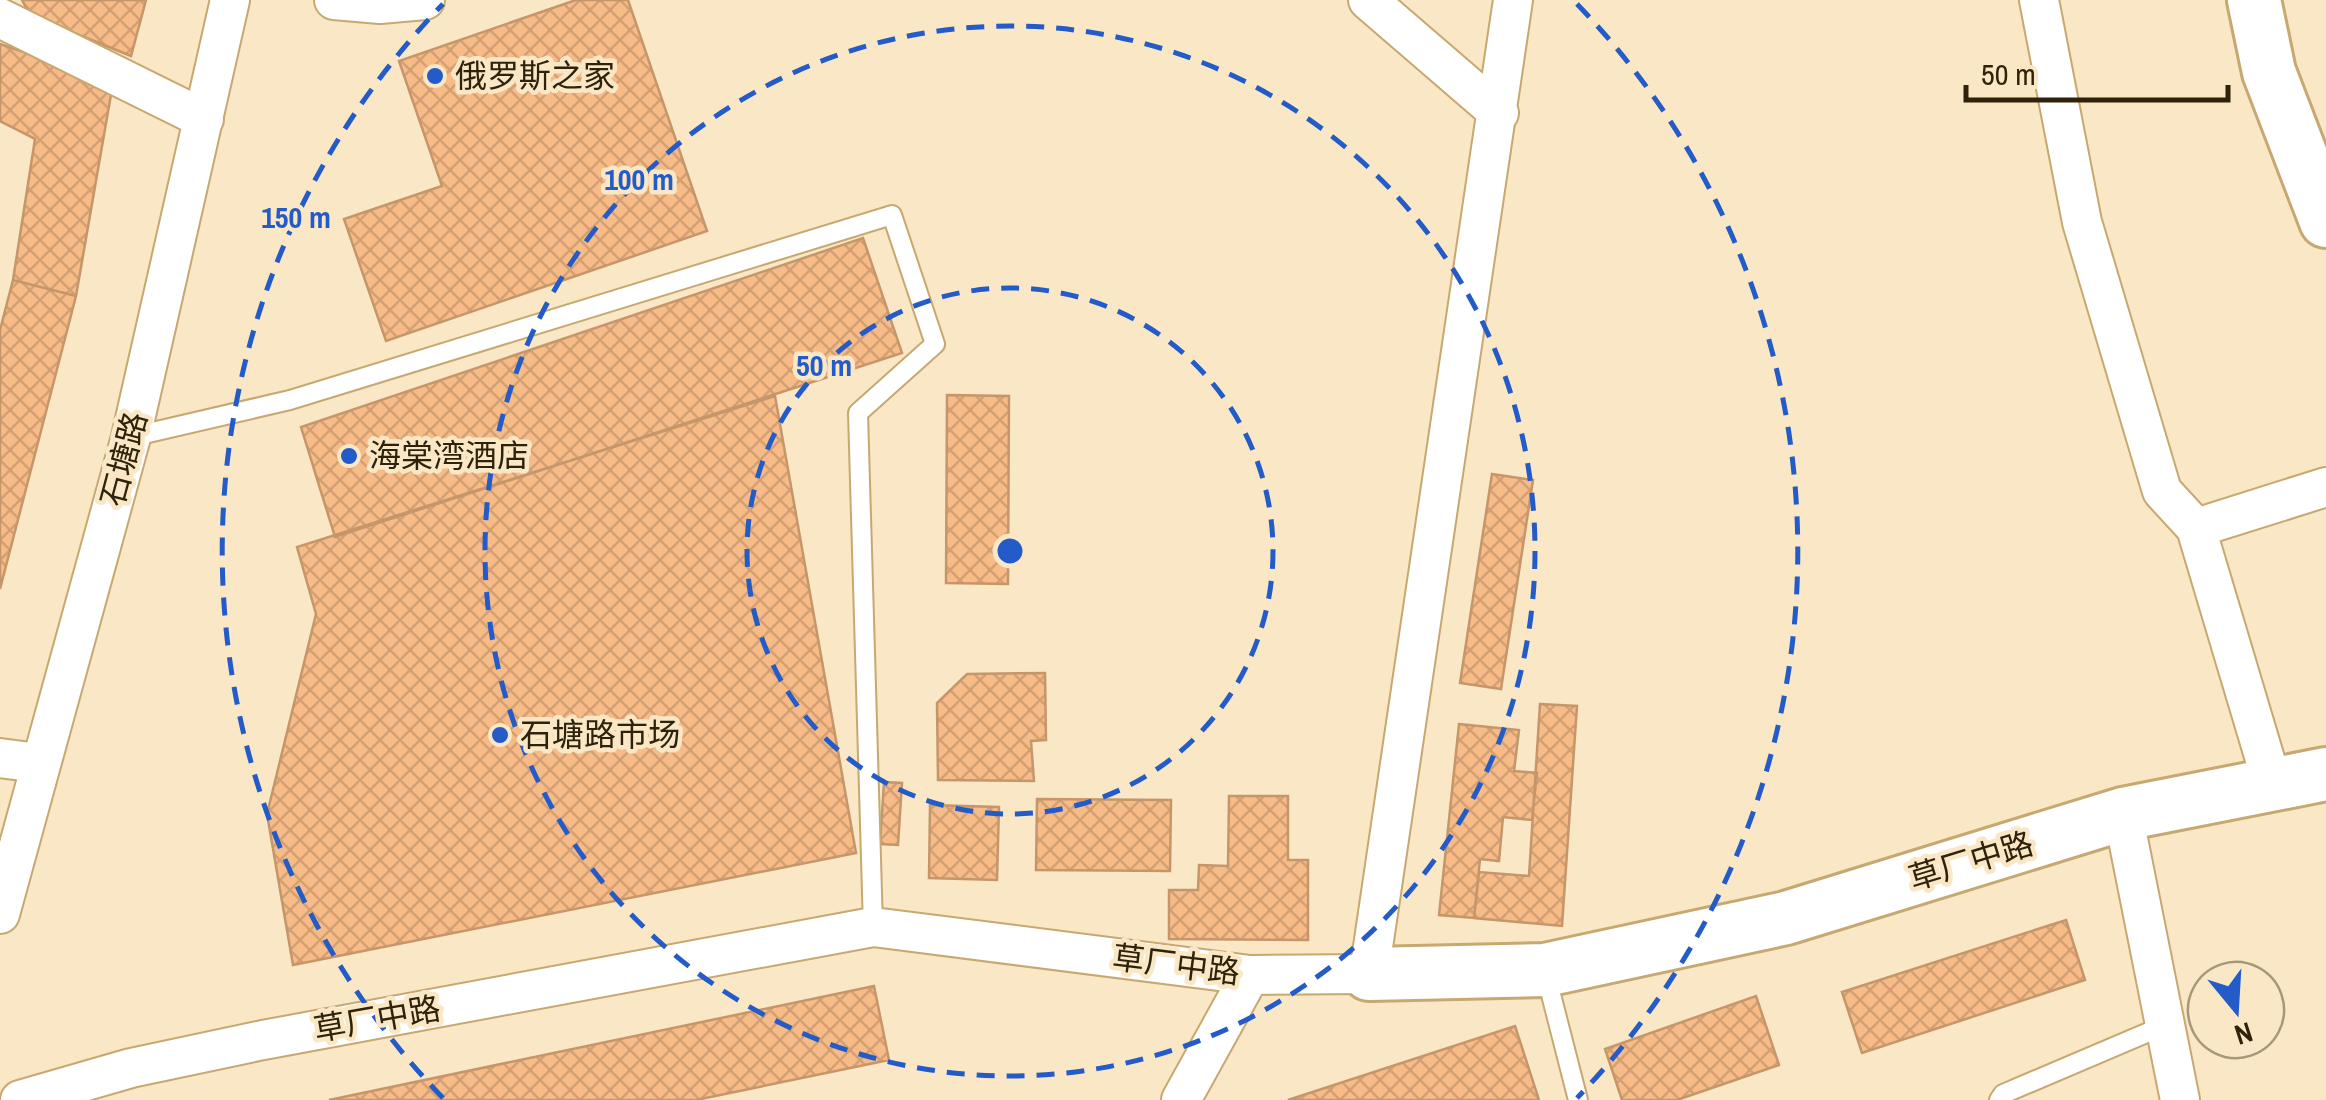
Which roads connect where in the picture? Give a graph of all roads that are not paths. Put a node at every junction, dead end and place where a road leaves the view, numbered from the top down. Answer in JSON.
{"nodes":[{"id":1,"x":230,"y":0,"type":"edge"},
{"id":2,"x":334,"y":0,"type":"edge"},
{"id":3,"x":426,"y":0,"type":"edge"},
{"id":4,"x":1368,"y":0,"type":"edge"},
{"id":5,"x":1513,"y":0,"type":"edge"},
{"id":6,"x":2039,"y":0,"type":"edge"},
{"id":7,"x":2254,"y":0,"type":"edge"},
{"id":8,"x":0,"y":18,"type":"edge"},
{"id":9,"x":1499,"y":112,"type":"junction"},
{"id":10,"x":204,"y":119,"type":"junction"},
{"id":11,"x":2326,"y":220,"type":"edge"},
{"id":12,"x":131,"y":438,"type":"junction"},
{"id":13,"x":2326,"y":487,"type":"edge"},
{"id":14,"x":2196,"y":528,"type":"junction"},
{"id":15,"x":0,"y":758,"type":"edge"},
{"id":16,"x":38,"y":763,"type":"junction"},
{"id":17,"x":2326,"y":774,"type":"edge"},
{"id":18,"x":2273,"y":786,"type":"junction"},
{"id":19,"x":2123,"y":814,"type":"junction"},
{"id":20,"x":0,"y":914,"type":"edge"},
{"id":21,"x":874,"y":927,"type":"junction"},
{"id":22,"x":1545,"y":970,"type":"junction"},
{"id":23,"x":1369,"y":974,"type":"junction"},
{"id":24,"x":1250,"y":975,"type":"junction"},
{"id":25,"x":2164,"y":1026,"type":"junction"},
{"id":26,"x":20,"y":1100,"type":"edge"},
{"id":27,"x":1181,"y":1100,"type":"edge"},
{"id":28,"x":1578,"y":1100,"type":"edge"},
{"id":29,"x":1999,"y":1100,"type":"edge"},
{"id":30,"x":2180,"y":1100,"type":"edge"}],
"edges":[{"from":1,"to":10,"type":"street","name":"石塘路"},
{"from":2,"to":3,"type":"street"},
{"from":4,"to":9,"type":"street"},
{"from":5,"to":9,"type":"street"},
{"from":6,"to":14,"type":"street"},
{"from":7,"to":11,"type":"street"},
{"from":8,"to":10,"type":"street"},
{"from":9,"to":23,"type":"street"},
{"from":10,"to":12,"type":"street","name":"石塘路"},
{"from":12,"to":16,"type":"street","name":"石塘路"},
{"from":12,"to":21,"type":"lane"},
{"from":13,"to":14,"type":"street"},
{"from":14,"to":18,"type":"street"},
{"from":15,"to":16,"type":"street"},
{"from":16,"to":20,"type":"street","name":"石塘路"},
{"from":17,"to":18,"type":"street","name":"草厂中路"},
{"from":18,"to":19,"type":"street","name":"草厂中路"},
{"from":19,"to":22,"type":"street","name":"草厂中路"},
{"from":19,"to":25,"type":"street"},
{"from":21,"to":24,"type":"street","name":"草厂中路"},
{"from":21,"to":26,"type":"street","name":"草厂中路"},
{"from":22,"to":23,"type":"street","name":"草厂中路"},
{"from":22,"to":28,"type":"lane"},
{"from":23,"to":24,"type":"street","name":"草厂中路"},
{"from":24,"to":27,"type":"street"},
{"from":25,"to":29,"type":"lane"},
{"from":25,"to":30,"type":"street"}]}
